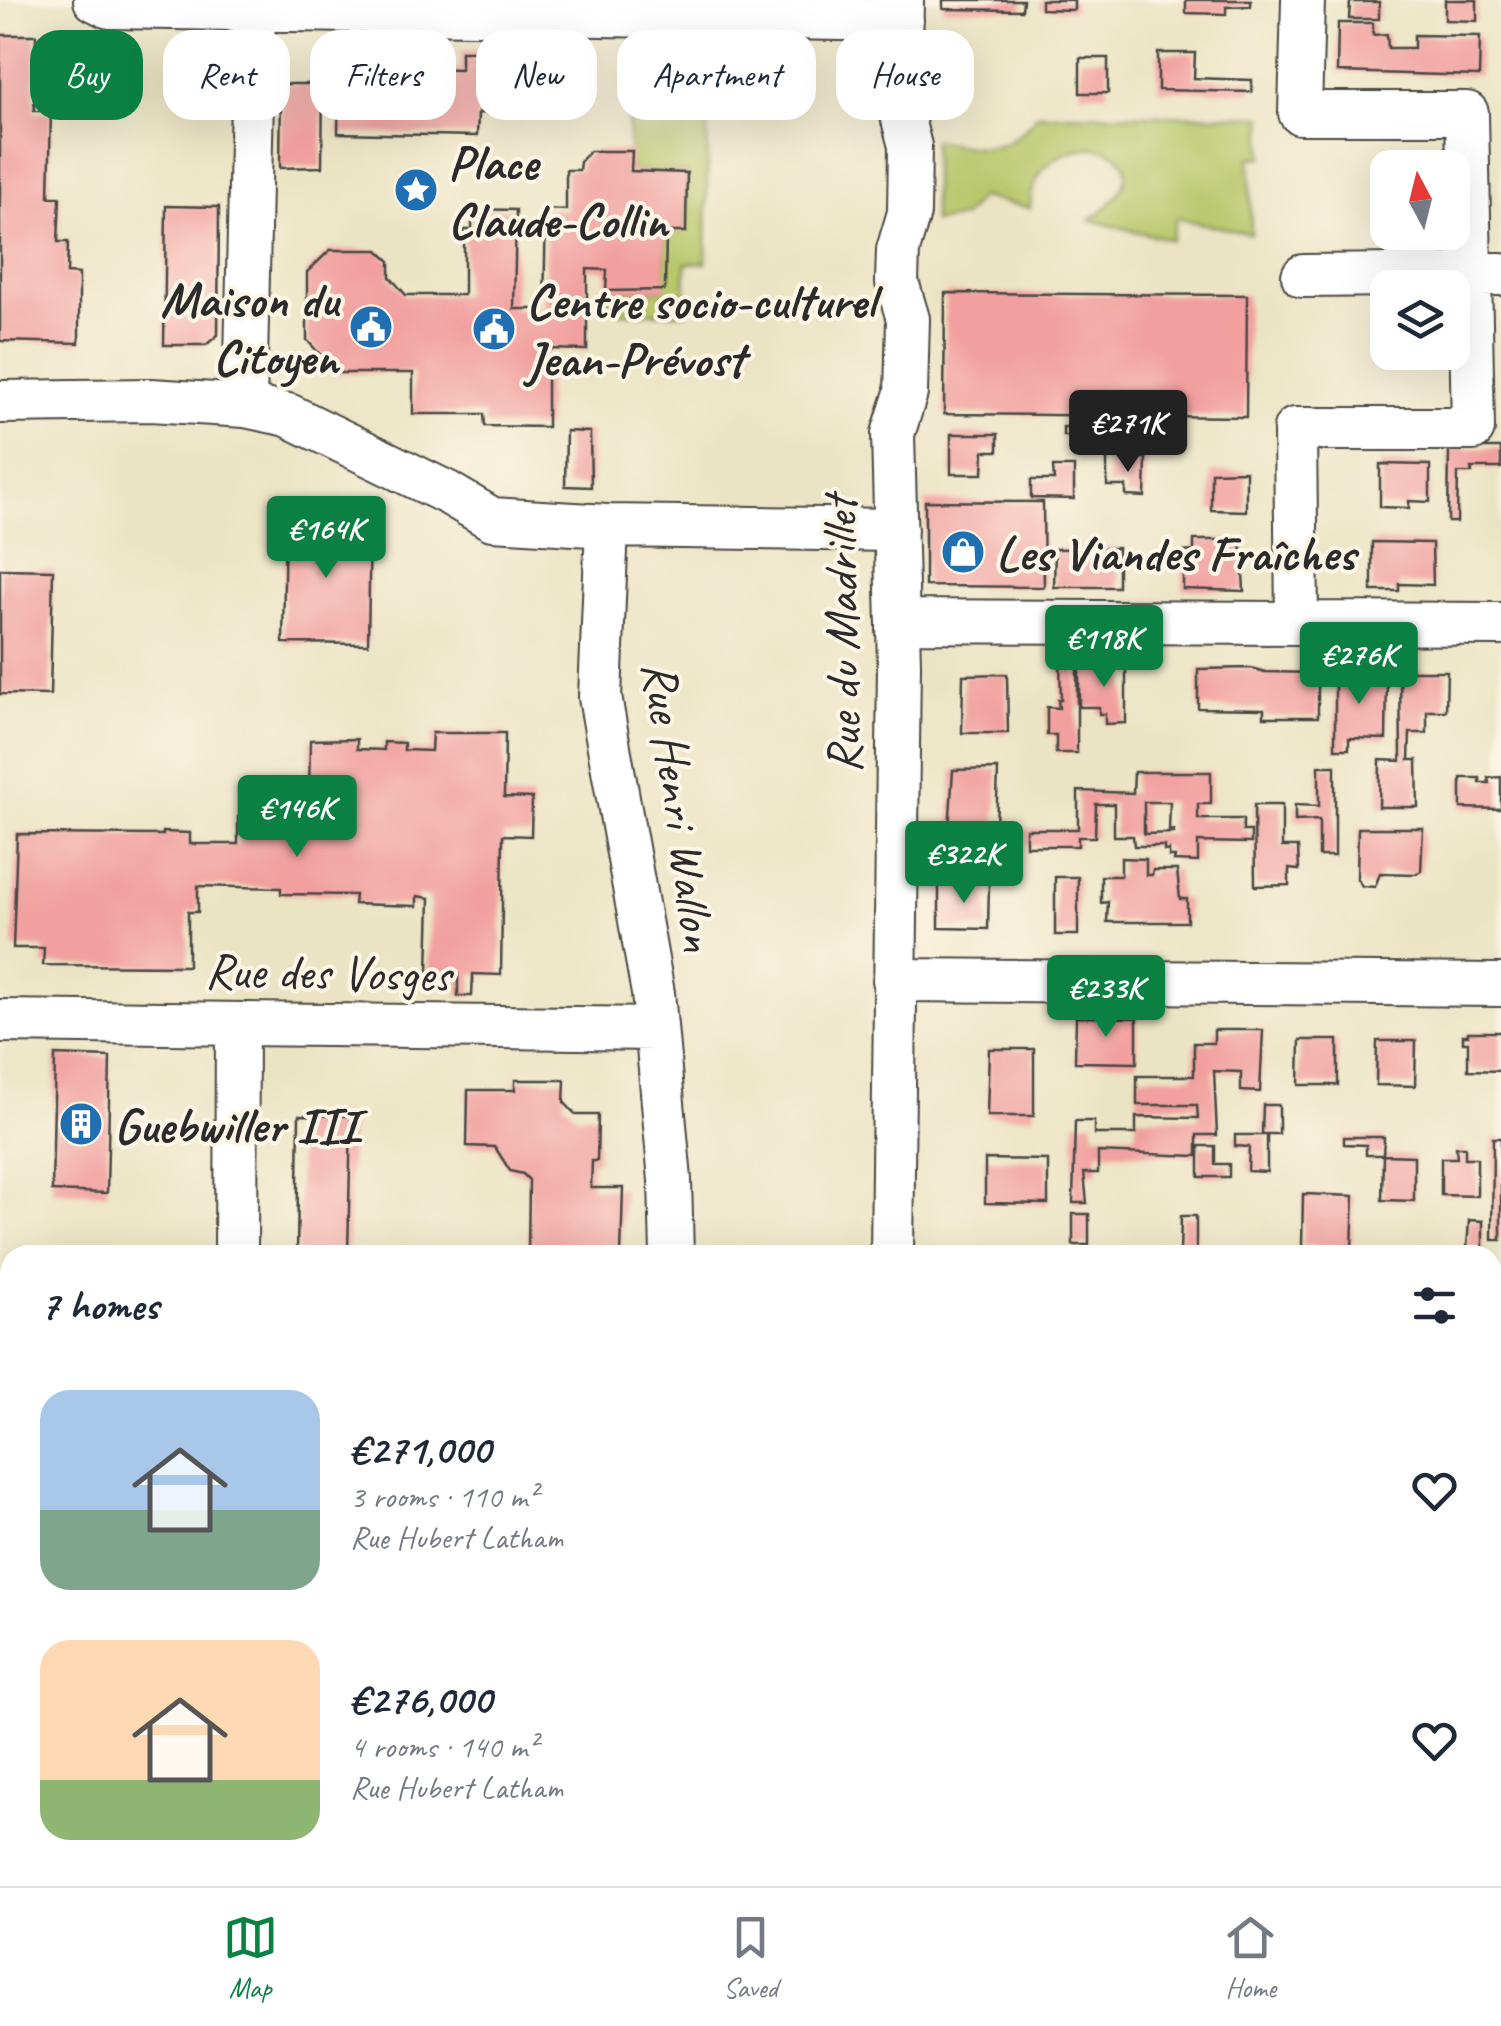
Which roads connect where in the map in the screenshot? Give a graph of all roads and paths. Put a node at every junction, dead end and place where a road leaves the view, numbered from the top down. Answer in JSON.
{"nodes":[{"id":1,"x":95,"y":0,"type":"edge"},
{"id":2,"x":1303,"y":0,"type":"edge"},
{"id":3,"x":254,"y":9,"type":"junction"},
{"id":4,"x":902,"y":10,"type":"edge"},
{"id":5,"x":1485,"y":274,"type":"edge"},
{"id":6,"x":1303,"y":276,"type":"dead end"},
{"id":7,"x":0,"y":402,"type":"edge"},
{"id":8,"x":245,"y":406,"type":"junction"},
{"id":9,"x":607,"y":526,"type":"junction"},
{"id":10,"x":896,"y":530,"type":"junction"},
{"id":11,"x":1297,"y":621,"type":"junction"},
{"id":12,"x":899,"y":622,"type":"junction"},
{"id":13,"x":1501,"y":624,"type":"edge"},
{"id":14,"x":894,"y":980,"type":"junction"},
{"id":15,"x":1501,"y":985,"type":"edge"},
{"id":16,"x":0,"y":1022,"type":"edge"},
{"id":17,"x":237,"y":1026,"type":"junction"},
{"id":18,"x":656,"y":1029,"type":"junction"},
{"id":19,"x":236,"y":1245,"type":"edge"},
{"id":20,"x":672,"y":1245,"type":"edge"},
{"id":21,"x":892,"y":1245,"type":"edge"}],
"edges":[{"from":1,"to":3,"type":"street"},
{"from":2,"to":5,"type":"street"},
{"from":3,"to":4,"type":"street"},
{"from":3,"to":8,"type":"street"},
{"from":4,"to":10,"type":"street","name":"Rue du Madrillet"},
{"from":5,"to":6,"type":"street"},
{"from":5,"to":11,"type":"street"},
{"from":7,"to":8,"type":"street"},
{"from":8,"to":9,"type":"street"},
{"from":9,"to":10,"type":"street"},
{"from":9,"to":18,"type":"street","name":"Rue Henri Wallon"},
{"from":10,"to":12,"type":"street","name":"Rue du Madrillet"},
{"from":11,"to":12,"type":"street"},
{"from":11,"to":13,"type":"street"},
{"from":12,"to":14,"type":"street","name":"Rue du Madrillet"},
{"from":14,"to":15,"type":"street"},
{"from":14,"to":21,"type":"street","name":"Rue du Madrillet"},
{"from":16,"to":17,"type":"street","name":"Rue des Vosges"},
{"from":17,"to":18,"type":"street","name":"Rue des Vosges"},
{"from":17,"to":19,"type":"street"},
{"from":18,"to":20,"type":"street","name":"Rue Henri Wallon"}]}
